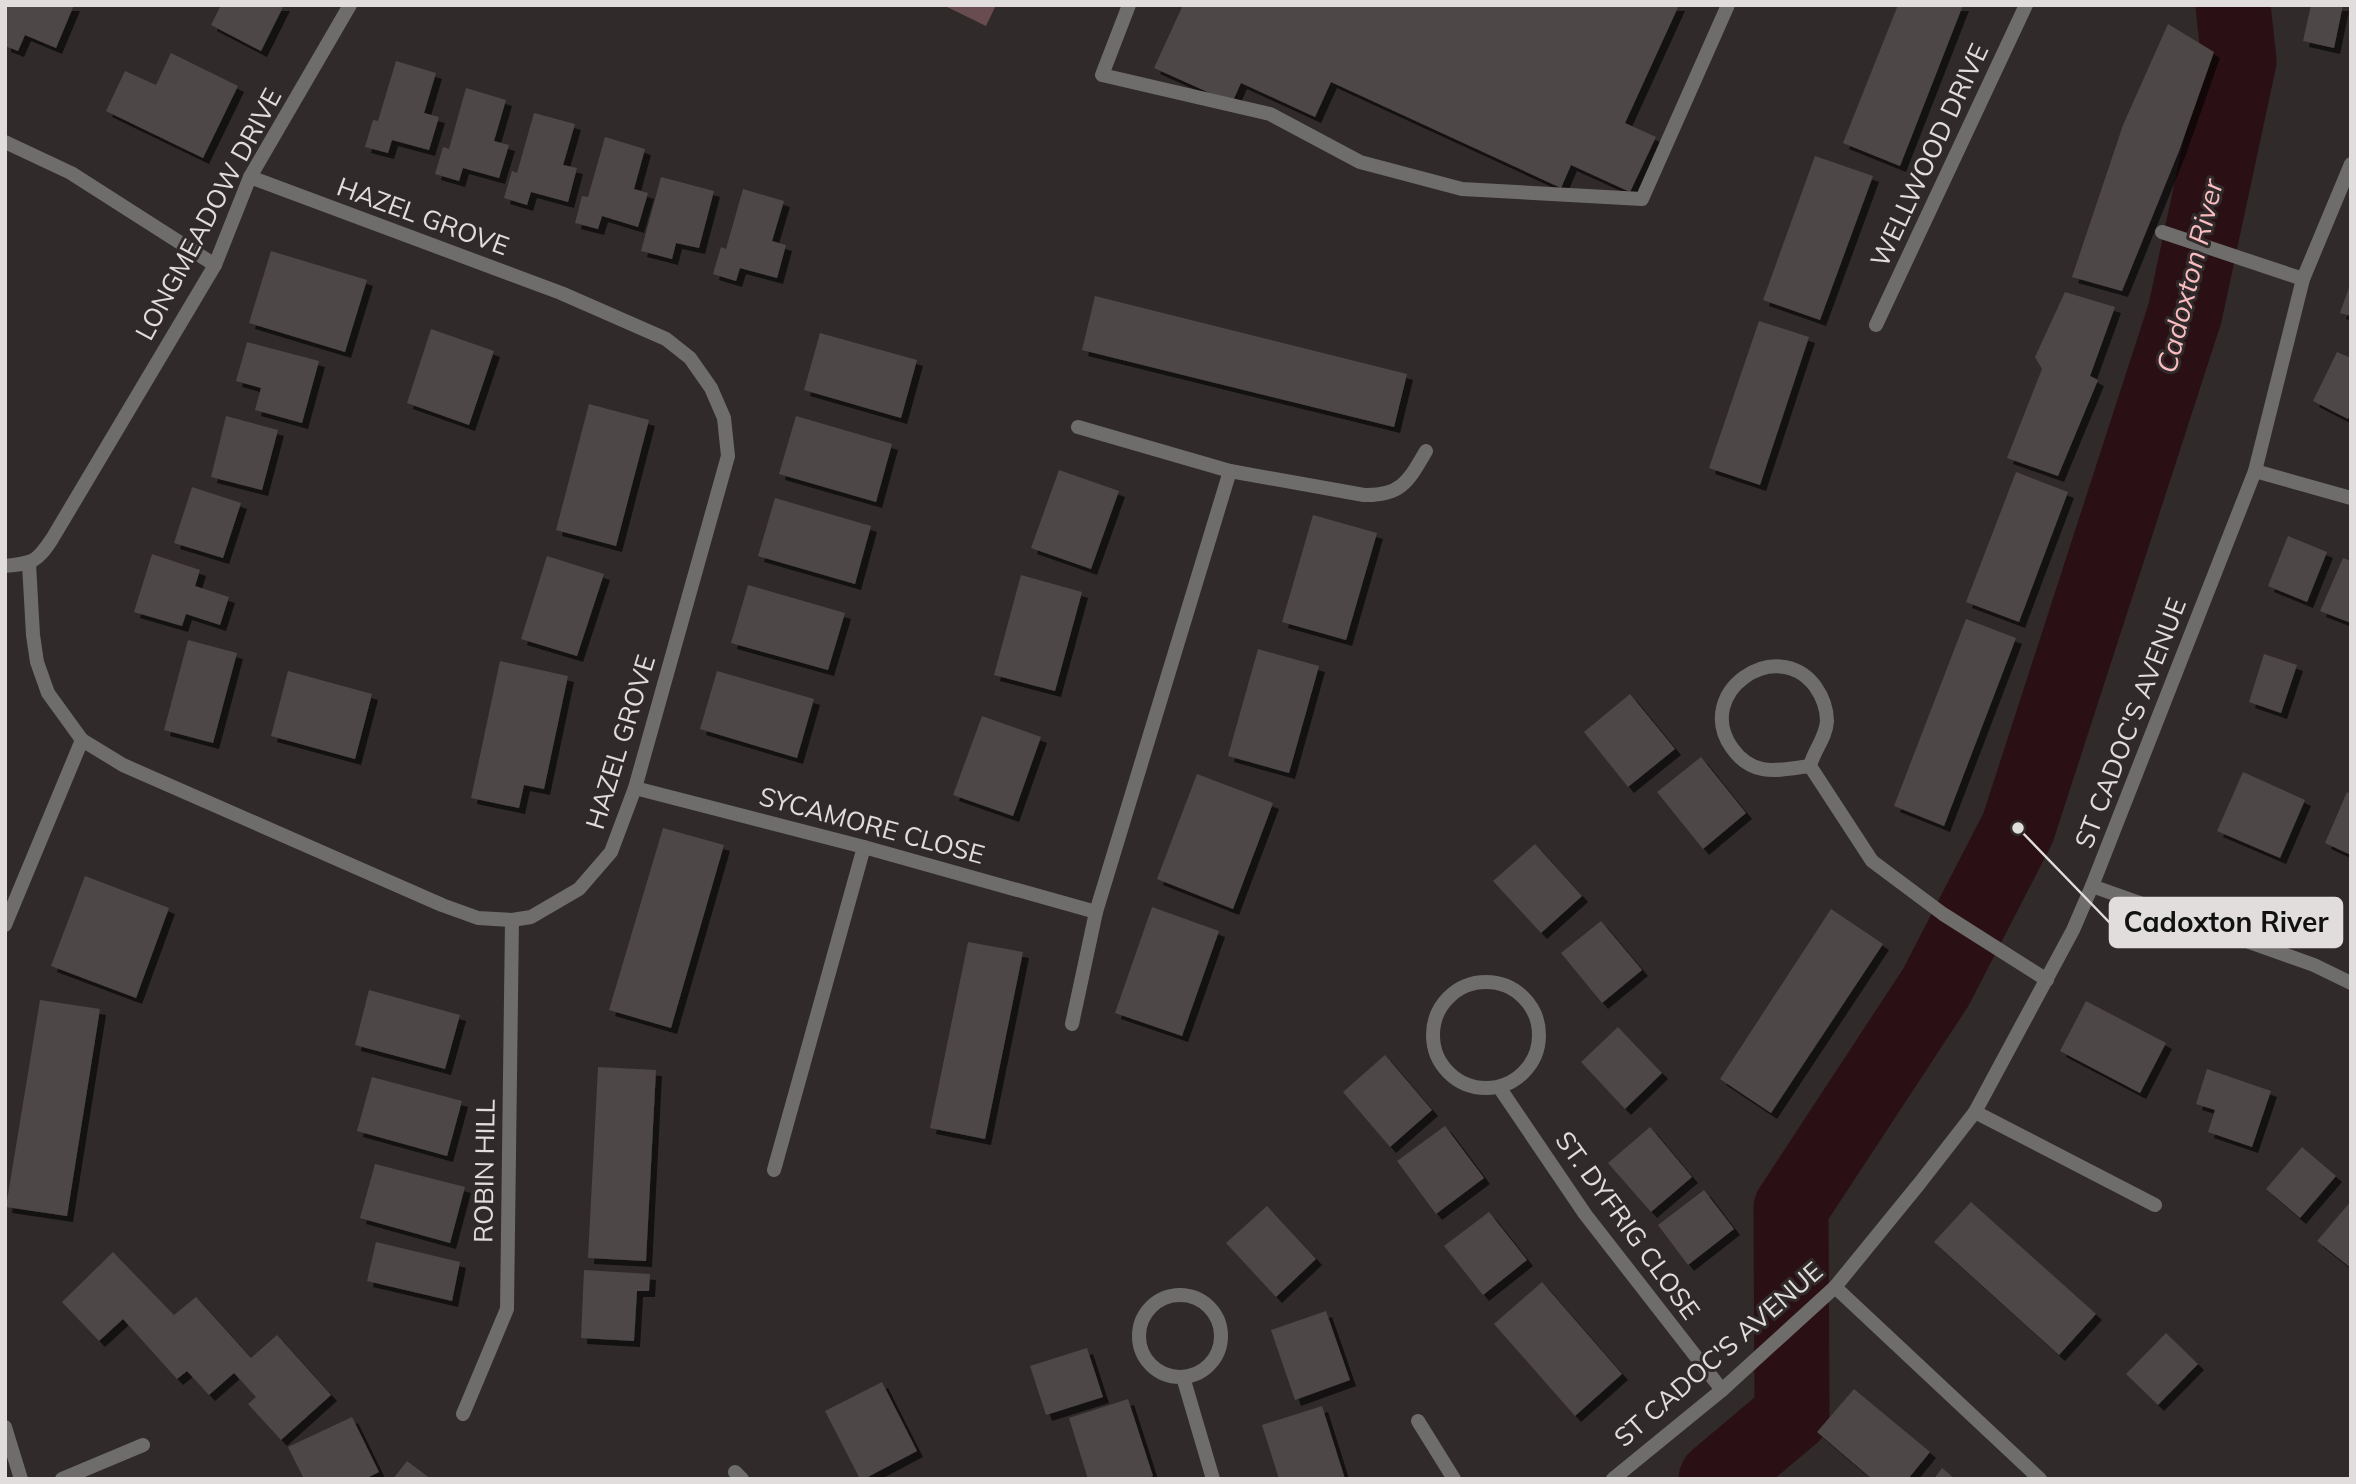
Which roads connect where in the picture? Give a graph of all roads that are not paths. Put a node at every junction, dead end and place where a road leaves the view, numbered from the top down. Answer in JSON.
{"nodes":[{"id":1,"x":350,"y":5,"type":"edge"},
{"id":2,"x":1129,"y":5,"type":"edge"},
{"id":3,"x":1728,"y":5,"type":"edge"},
{"id":4,"x":2026,"y":5,"type":"edge"},
{"id":5,"x":5,"y":142,"type":"edge"},
{"id":6,"x":2351,"y":164,"type":"edge"},
{"id":7,"x":250,"y":177,"type":"junction"},
{"id":8,"x":2162,"y":232,"type":"dead end"},
{"id":9,"x":215,"y":265,"type":"junction"},
{"id":10,"x":2303,"y":279,"type":"junction"},
{"id":11,"x":1876,"y":325,"type":"dead end"},
{"id":12,"x":1078,"y":427,"type":"dead end"},
{"id":13,"x":1426,"y":451,"type":"dead end"},
{"id":14,"x":1230,"y":471,"type":"junction"},
{"id":15,"x":2255,"y":471,"type":"junction"},
{"id":16,"x":2351,"y":498,"type":"edge"},
{"id":17,"x":29,"y":564,"type":"junction"},
{"id":18,"x":5,"y":566,"type":"edge"},
{"id":19,"x":82,"y":740,"type":"junction"},
{"id":20,"x":1810,"y":765,"type":"junction"},
{"id":21,"x":635,"y":788,"type":"junction"},
{"id":22,"x":864,"y":847,"type":"junction"},
{"id":23,"x":2092,"y":886,"type":"junction"},
{"id":24,"x":1096,"y":912,"type":"junction"},
{"id":25,"x":512,"y":920,"type":"junction"},
{"id":26,"x":5,"y":925,"type":"edge"},
{"id":27,"x":2047,"y":980,"type":"junction"},
{"id":28,"x":2351,"y":984,"type":"edge"},
{"id":29,"x":1072,"y":1024,"type":"dead end"},
{"id":30,"x":1499,"y":1087,"type":"junction"},
{"id":31,"x":1975,"y":1112,"type":"junction"},
{"id":32,"x":774,"y":1170,"type":"dead end"},
{"id":33,"x":2155,"y":1205,"type":"dead end"},
{"id":34,"x":1835,"y":1287,"type":"junction"},
{"id":35,"x":1183,"y":1377,"type":"junction"},
{"id":36,"x":1722,"y":1390,"type":"junction"},
{"id":37,"x":463,"y":1414,"type":"dead end"},
{"id":38,"x":1418,"y":1421,"type":"dead end"},
{"id":39,"x":5,"y":1427,"type":"edge"},
{"id":40,"x":143,"y":1445,"type":"dead end"},
{"id":41,"x":21,"y":1479,"type":"edge"},
{"id":42,"x":62,"y":1479,"type":"edge"},
{"id":43,"x":1213,"y":1479,"type":"edge"},
{"id":44,"x":1454,"y":1479,"type":"edge"},
{"id":45,"x":1613,"y":1479,"type":"edge"},
{"id":46,"x":2040,"y":1479,"type":"edge"}],
"edges":[{"from":1,"to":7,"type":"street","name":"LONGMEADOW DRIVE"},
{"from":2,"to":3,"type":"street"},
{"from":4,"to":11,"type":"street","name":"WELLWOOD DRIVE"},
{"from":5,"to":9,"type":"street"},
{"from":6,"to":10,"type":"street","name":"ST CADOC'S AVENUE"},
{"from":7,"to":9,"type":"street","name":"LONGMEADOW DRIVE"},
{"from":7,"to":21,"type":"street","name":"HAZEL GROVE"},
{"from":8,"to":10,"type":"street"},
{"from":9,"to":17,"type":"street","name":"LONGMEADOW DRIVE"},
{"from":10,"to":15,"type":"street","name":"ST CADOC'S AVENUE"},
{"from":12,"to":14,"type":"street"},
{"from":13,"to":14,"type":"street"},
{"from":14,"to":24,"type":"street"},
{"from":15,"to":16,"type":"street"},
{"from":15,"to":23,"type":"street","name":"ST CADOC'S AVENUE"},
{"from":17,"to":18,"type":"street"},
{"from":17,"to":19,"type":"street","name":"HAZEL GROVE"},
{"from":19,"to":25,"type":"street","name":"HAZEL GROVE"},
{"from":19,"to":26,"type":"street"},
{"from":20,"to":20,"type":"street"},
{"from":20,"to":27,"type":"street"},
{"from":21,"to":22,"type":"street","name":"SYCAMORE CLOSE"},
{"from":21,"to":25,"type":"street","name":"HAZEL GROVE"},
{"from":22,"to":24,"type":"street","name":"SYCAMORE CLOSE"},
{"from":22,"to":32,"type":"street"},
{"from":23,"to":27,"type":"street","name":"ST CADOC'S AVENUE"},
{"from":23,"to":28,"type":"street"},
{"from":24,"to":29,"type":"street"},
{"from":25,"to":37,"type":"street","name":"ROBIN HILL"},
{"from":27,"to":31,"type":"street","name":"ST CADOC'S AVENUE"},
{"from":30,"to":30,"type":"street"},
{"from":30,"to":36,"type":"street","name":"ST. DYFRIG CLOSE"},
{"from":31,"to":33,"type":"street"},
{"from":31,"to":34,"type":"street","name":"ST CADOC'S AVENUE"},
{"from":34,"to":36,"type":"street","name":"ST CADOC'S AVENUE"},
{"from":34,"to":46,"type":"street"},
{"from":35,"to":35,"type":"street"},
{"from":35,"to":43,"type":"street"},
{"from":36,"to":45,"type":"street","name":"ST CADOC'S AVENUE"},
{"from":38,"to":44,"type":"street"},
{"from":39,"to":41,"type":"street"},
{"from":40,"to":42,"type":"street"}]}
